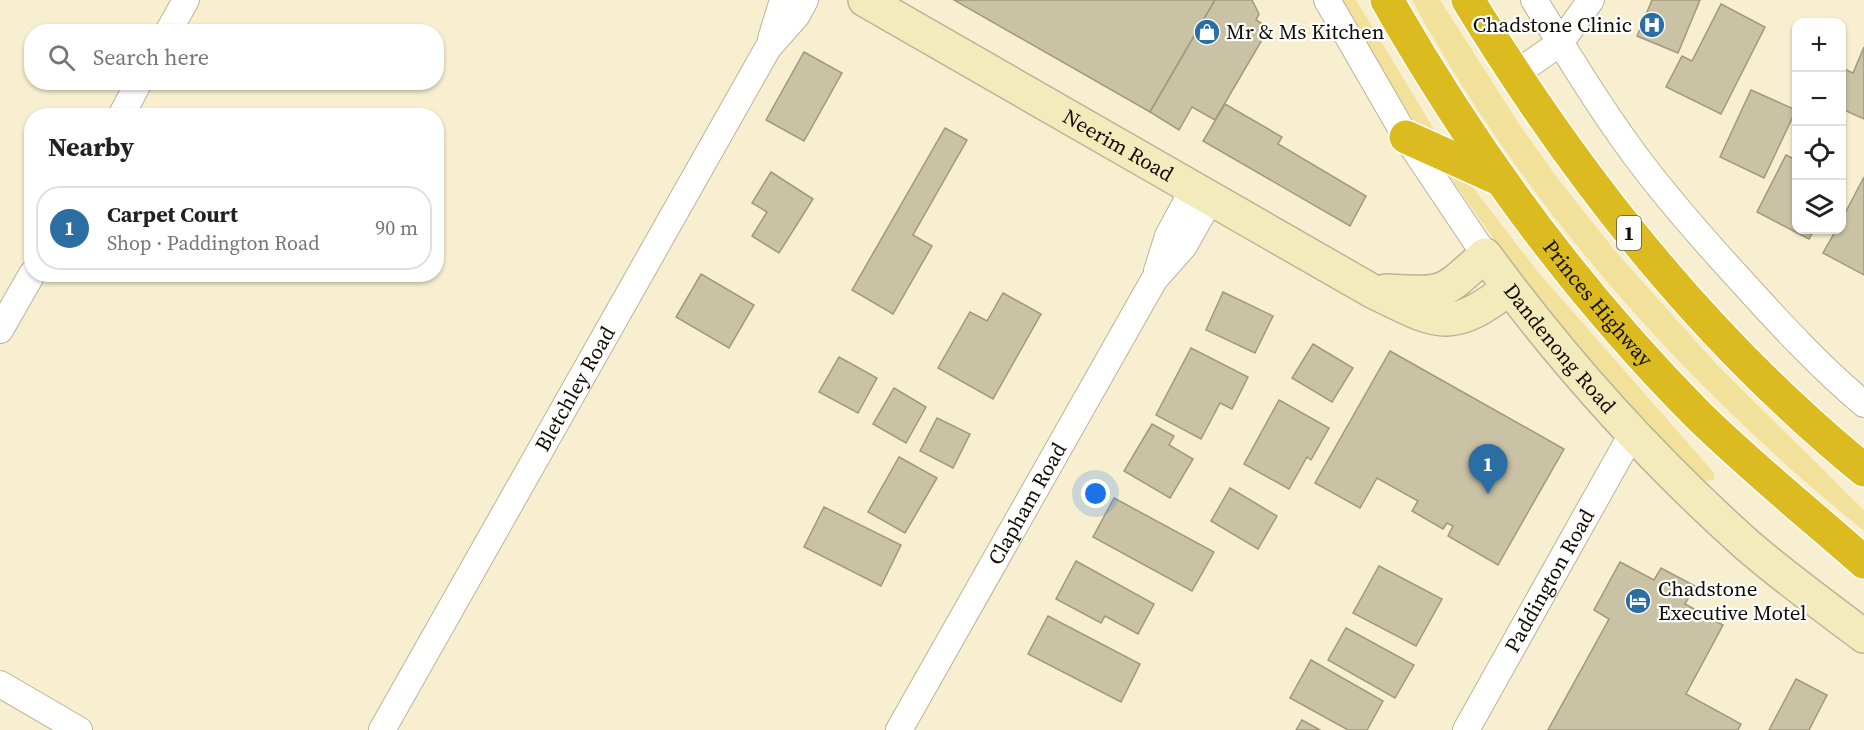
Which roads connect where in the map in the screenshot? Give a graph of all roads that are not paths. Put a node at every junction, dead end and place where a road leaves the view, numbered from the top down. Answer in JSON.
{"nodes":[{"id":1,"x":186,"y":0,"type":"edge"},
{"id":2,"x":783,"y":0,"type":"edge"},
{"id":3,"x":805,"y":0,"type":"edge"},
{"id":4,"x":1327,"y":0,"type":"edge"},
{"id":5,"x":1387,"y":0,"type":"edge"},
{"id":6,"x":1468,"y":0,"type":"edge"},
{"id":7,"x":1534,"y":0,"type":"edge"},
{"id":8,"x":1591,"y":0,"type":"edge"},
{"id":9,"x":874,"y":2,"type":"edge"},
{"id":10,"x":172,"y":24,"type":"edge"},
{"id":11,"x":1560,"y":43,"type":"junction"},
{"id":12,"x":768,"y":48,"type":"junction"},
{"id":13,"x":1514,"y":75,"type":"junction"},
{"id":14,"x":135,"y":90,"type":"edge"},
{"id":15,"x":125,"y":108,"type":"edge"},
{"id":16,"x":1406,"y":137,"type":"junction"},
{"id":17,"x":1499,"y":179,"type":"junction"},
{"id":18,"x":1202,"y":193,"type":"junction"},
{"id":19,"x":1485,"y":255,"type":"junction"},
{"id":20,"x":27,"y":282,"type":"edge"},
{"id":21,"x":1509,"y":288,"type":"junction"},
{"id":22,"x":1372,"y":291,"type":"junction"},
{"id":23,"x":0,"y":330,"type":"edge"},
{"id":24,"x":1864,"y":404,"type":"edge"},
{"id":25,"x":1633,"y":432,"type":"junction"},
{"id":26,"x":1864,"y":470,"type":"edge"},
{"id":27,"x":1864,"y":561,"type":"edge"},
{"id":28,"x":1864,"y":636,"type":"edge"},
{"id":29,"x":0,"y":684,"type":"edge"},
{"id":30,"x":80,"y":730,"type":"edge"},
{"id":31,"x":382,"y":730,"type":"edge"},
{"id":32,"x":899,"y":730,"type":"edge"},
{"id":33,"x":1466,"y":730,"type":"edge"}],
"edges":[{"from":1,"to":10,"type":"street"},
{"from":2,"to":12,"type":"street","name":"Bletchley Road"},
{"from":3,"to":12,"type":"street","name":"Bletchley Road"},
{"from":4,"to":16,"type":"street","name":"Dandenong Road"},
{"from":5,"to":17,"type":"highway","name":"Princes Highway"},
{"from":6,"to":13,"type":"highway","number":"1"},
{"from":7,"to":11,"type":"street"},
{"from":8,"to":11,"type":"street"},
{"from":9,"to":18,"type":"street","name":"Neerim Road"},
{"from":11,"to":13,"type":"street"},
{"from":11,"to":24,"type":"street"},
{"from":12,"to":31,"type":"street","name":"Bletchley Road"},
{"from":13,"to":26,"type":"highway","number":"1"},
{"from":14,"to":15,"type":"street"},
{"from":16,"to":17,"type":"highway"},
{"from":16,"to":19,"type":"street","name":"Dandenong Road"},
{"from":17,"to":27,"type":"highway","name":"Princes Highway"},
{"from":18,"to":22,"type":"street","name":"Neerim Road"},
{"from":18,"to":32,"type":"street","name":"Clapham Road"},
{"from":19,"to":21,"type":"street","name":"Dandenong Road"},
{"from":19,"to":22,"type":"street","name":"Neerim Road"},
{"from":20,"to":23,"type":"street"},
{"from":21,"to":22,"type":"street","name":"Neerim Road"},
{"from":21,"to":25,"type":"street","name":"Dandenong Road"},
{"from":25,"to":28,"type":"street","name":"Dandenong Road"},
{"from":25,"to":33,"type":"street","name":"Paddington Road"},
{"from":29,"to":30,"type":"street"}]}
